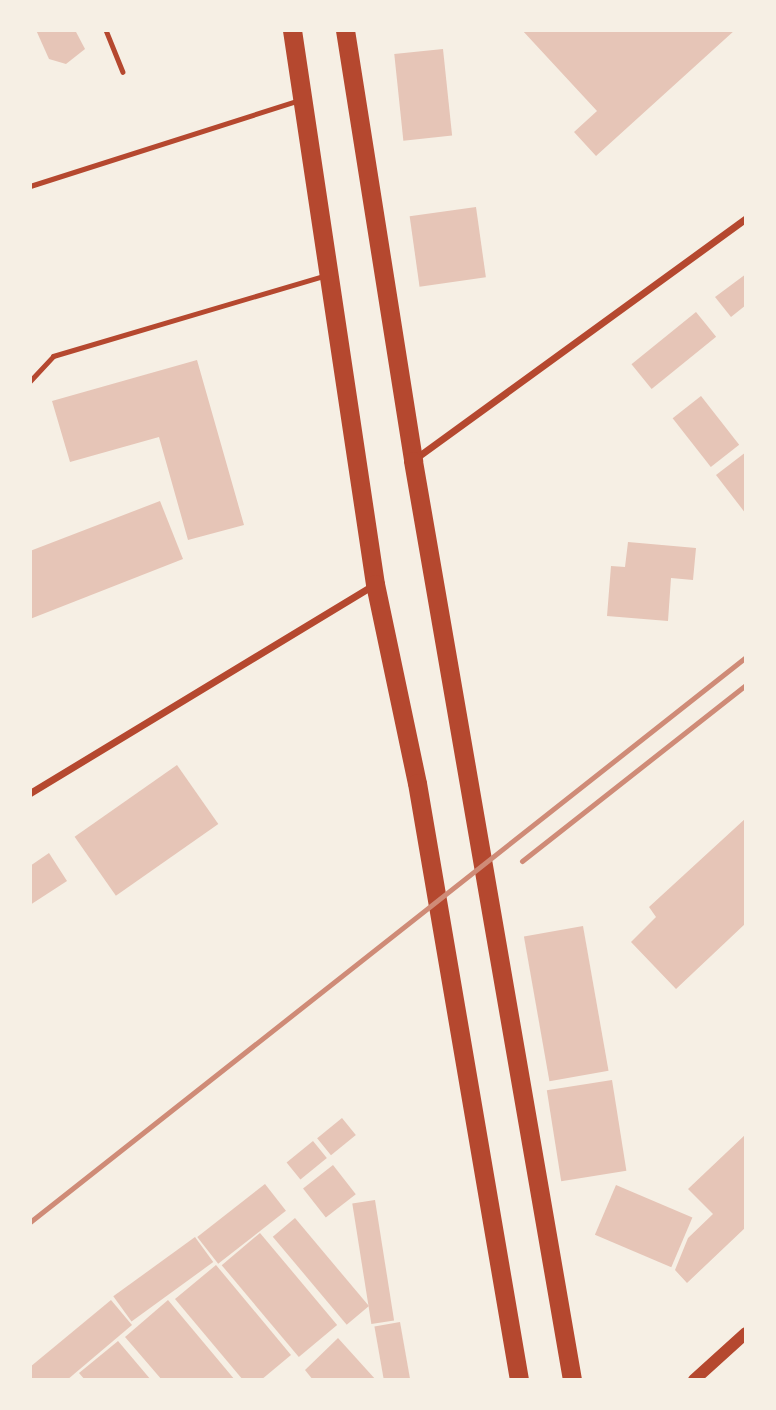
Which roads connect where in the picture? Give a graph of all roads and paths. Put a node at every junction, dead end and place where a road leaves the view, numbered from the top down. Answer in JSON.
{"nodes":[{"id":1,"x":106,"y":30,"type":"edge"},
{"id":2,"x":292,"y":30,"type":"edge"},
{"id":3,"x":345,"y":30,"type":"edge"},
{"id":4,"x":122,"y":72,"type":"dead end"},
{"id":5,"x":303,"y":99,"type":"junction"},
{"id":6,"x":30,"y":186,"type":"edge"},
{"id":7,"x":746,"y":218,"type":"edge"},
{"id":8,"x":332,"y":274,"type":"junction"},
{"id":9,"x":30,"y":381,"type":"edge"},
{"id":10,"x":412,"y":461,"type":"junction"},
{"id":11,"x":375,"y":584,"type":"junction"},
{"id":12,"x":30,"y":793,"type":"edge"},
{"id":13,"x":746,"y":1333,"type":"edge"},
{"id":14,"x":519,"y":1380,"type":"edge"},
{"id":15,"x":572,"y":1380,"type":"edge"},
{"id":16,"x":694,"y":1380,"type":"edge"}],
"edges":[{"from":1,"to":4,"type":"path"},
{"from":2,"to":5,"type":"highway"},
{"from":3,"to":10,"type":"highway"},
{"from":5,"to":6,"type":"lane"},
{"from":5,"to":8,"type":"highway"},
{"from":7,"to":10,"type":"street"},
{"from":8,"to":9,"type":"lane"},
{"from":8,"to":11,"type":"highway"},
{"from":10,"to":15,"type":"highway"},
{"from":11,"to":12,"type":"street"},
{"from":11,"to":14,"type":"highway"},
{"from":13,"to":16,"type":"street"}]}
